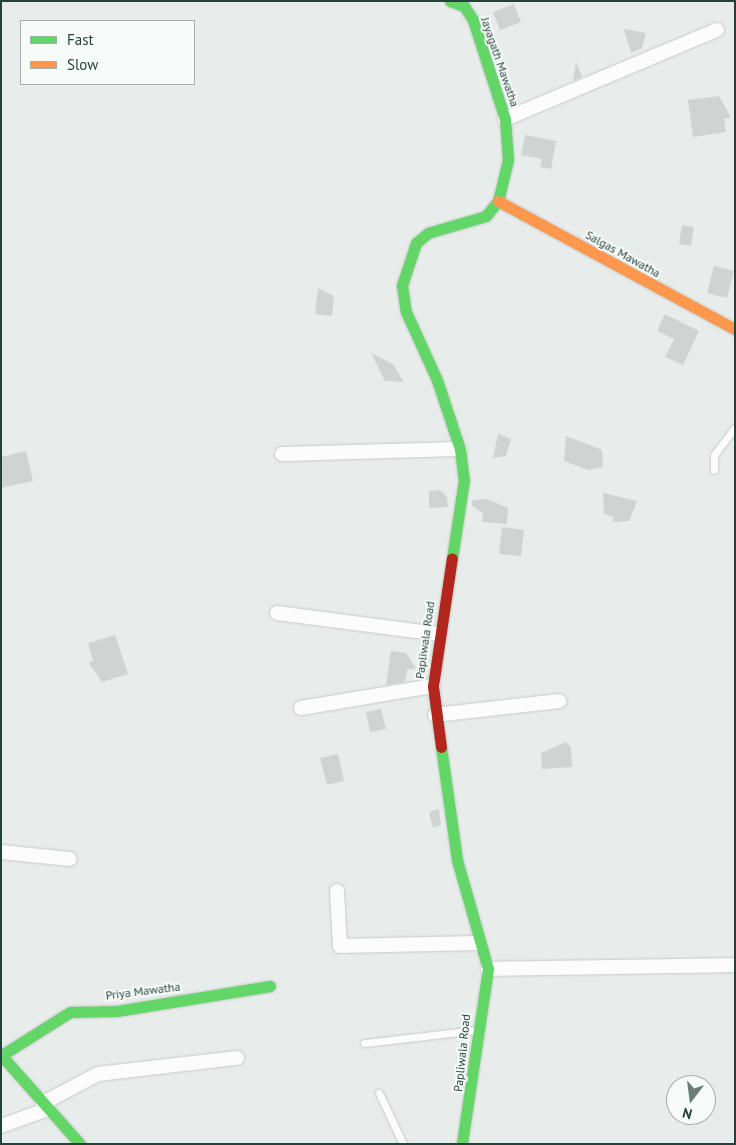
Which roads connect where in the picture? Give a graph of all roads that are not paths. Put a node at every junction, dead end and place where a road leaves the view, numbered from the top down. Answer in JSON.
{"nodes":[{"id":1,"x":463,"y":3,"type":"edge"},
{"id":2,"x":717,"y":30,"type":"dead end"},
{"id":3,"x":505,"y":119,"type":"junction"},
{"id":4,"x":498,"y":201,"type":"junction"},
{"id":5,"x":735,"y":329,"type":"edge"},
{"id":6,"x":735,"y":427,"type":"edge"},
{"id":7,"x":460,"y":449,"type":"junction"},
{"id":8,"x":282,"y":454,"type":"dead end"},
{"id":9,"x":714,"y":470,"type":"dead end"},
{"id":10,"x":277,"y":614,"type":"dead end"},
{"id":11,"x":438,"y":634,"type":"junction"},
{"id":12,"x":433,"y":686,"type":"junction"},
{"id":13,"x":559,"y":700,"type":"dead end"},
{"id":14,"x":301,"y":708,"type":"dead end"},
{"id":15,"x":435,"y":715,"type":"junction"},
{"id":16,"x":1,"y":852,"type":"edge"},
{"id":17,"x":70,"y":859,"type":"dead end"},
{"id":18,"x":337,"y":891,"type":"dead end"},
{"id":19,"x":478,"y":943,"type":"junction"},
{"id":20,"x":735,"y":965,"type":"edge"},
{"id":21,"x":488,"y":969,"type":"junction"},
{"id":22,"x":270,"y":986,"type":"dead end"},
{"id":23,"x":477,"y":1030,"type":"junction"},
{"id":24,"x":364,"y":1043,"type":"dead end"},
{"id":25,"x":1,"y":1055,"type":"edge"},
{"id":26,"x":236,"y":1058,"type":"dead end"},
{"id":27,"x":379,"y":1093,"type":"dead end"},
{"id":28,"x":46,"y":1106,"type":"junction"},
{"id":29,"x":1,"y":1126,"type":"edge"},
{"id":30,"x":464,"y":1143,"type":"edge"},
{"id":31,"x":80,"y":1144,"type":"edge"},
{"id":32,"x":403,"y":1144,"type":"edge"}],
"edges":[{"from":1,"to":3,"type":"street","name":"Jayagath Mawatha"},
{"from":2,"to":3,"type":"street"},
{"from":3,"to":4,"type":"street","name":"Jayagath Mawatha"},
{"from":4,"to":5,"type":"street","name":"Salgas Mawatha"},
{"from":4,"to":7,"type":"street","name":"Papliwala Road"},
{"from":6,"to":9,"type":"lane"},
{"from":7,"to":8,"type":"street"},
{"from":7,"to":11,"type":"street","name":"Papliwala Road"},
{"from":10,"to":11,"type":"street"},
{"from":11,"to":12,"type":"street","name":"Papliwala Road"},
{"from":12,"to":14,"type":"street"},
{"from":12,"to":15,"type":"street","name":"Papliwala Road"},
{"from":13,"to":15,"type":"street"},
{"from":15,"to":19,"type":"street","name":"Papliwala Road"},
{"from":16,"to":17,"type":"street"},
{"from":18,"to":19,"type":"street"},
{"from":19,"to":21,"type":"street","name":"Papliwala Road"},
{"from":20,"to":21,"type":"street"},
{"from":21,"to":23,"type":"street","name":"Papliwala Road"},
{"from":22,"to":25,"type":"street","name":"Priya Mawatha"},
{"from":23,"to":24,"type":"lane"},
{"from":23,"to":30,"type":"street","name":"Papliwala Road"},
{"from":25,"to":28,"type":"street"},
{"from":26,"to":28,"type":"street"},
{"from":27,"to":32,"type":"lane"},
{"from":28,"to":29,"type":"street"},
{"from":28,"to":31,"type":"street"}]}
